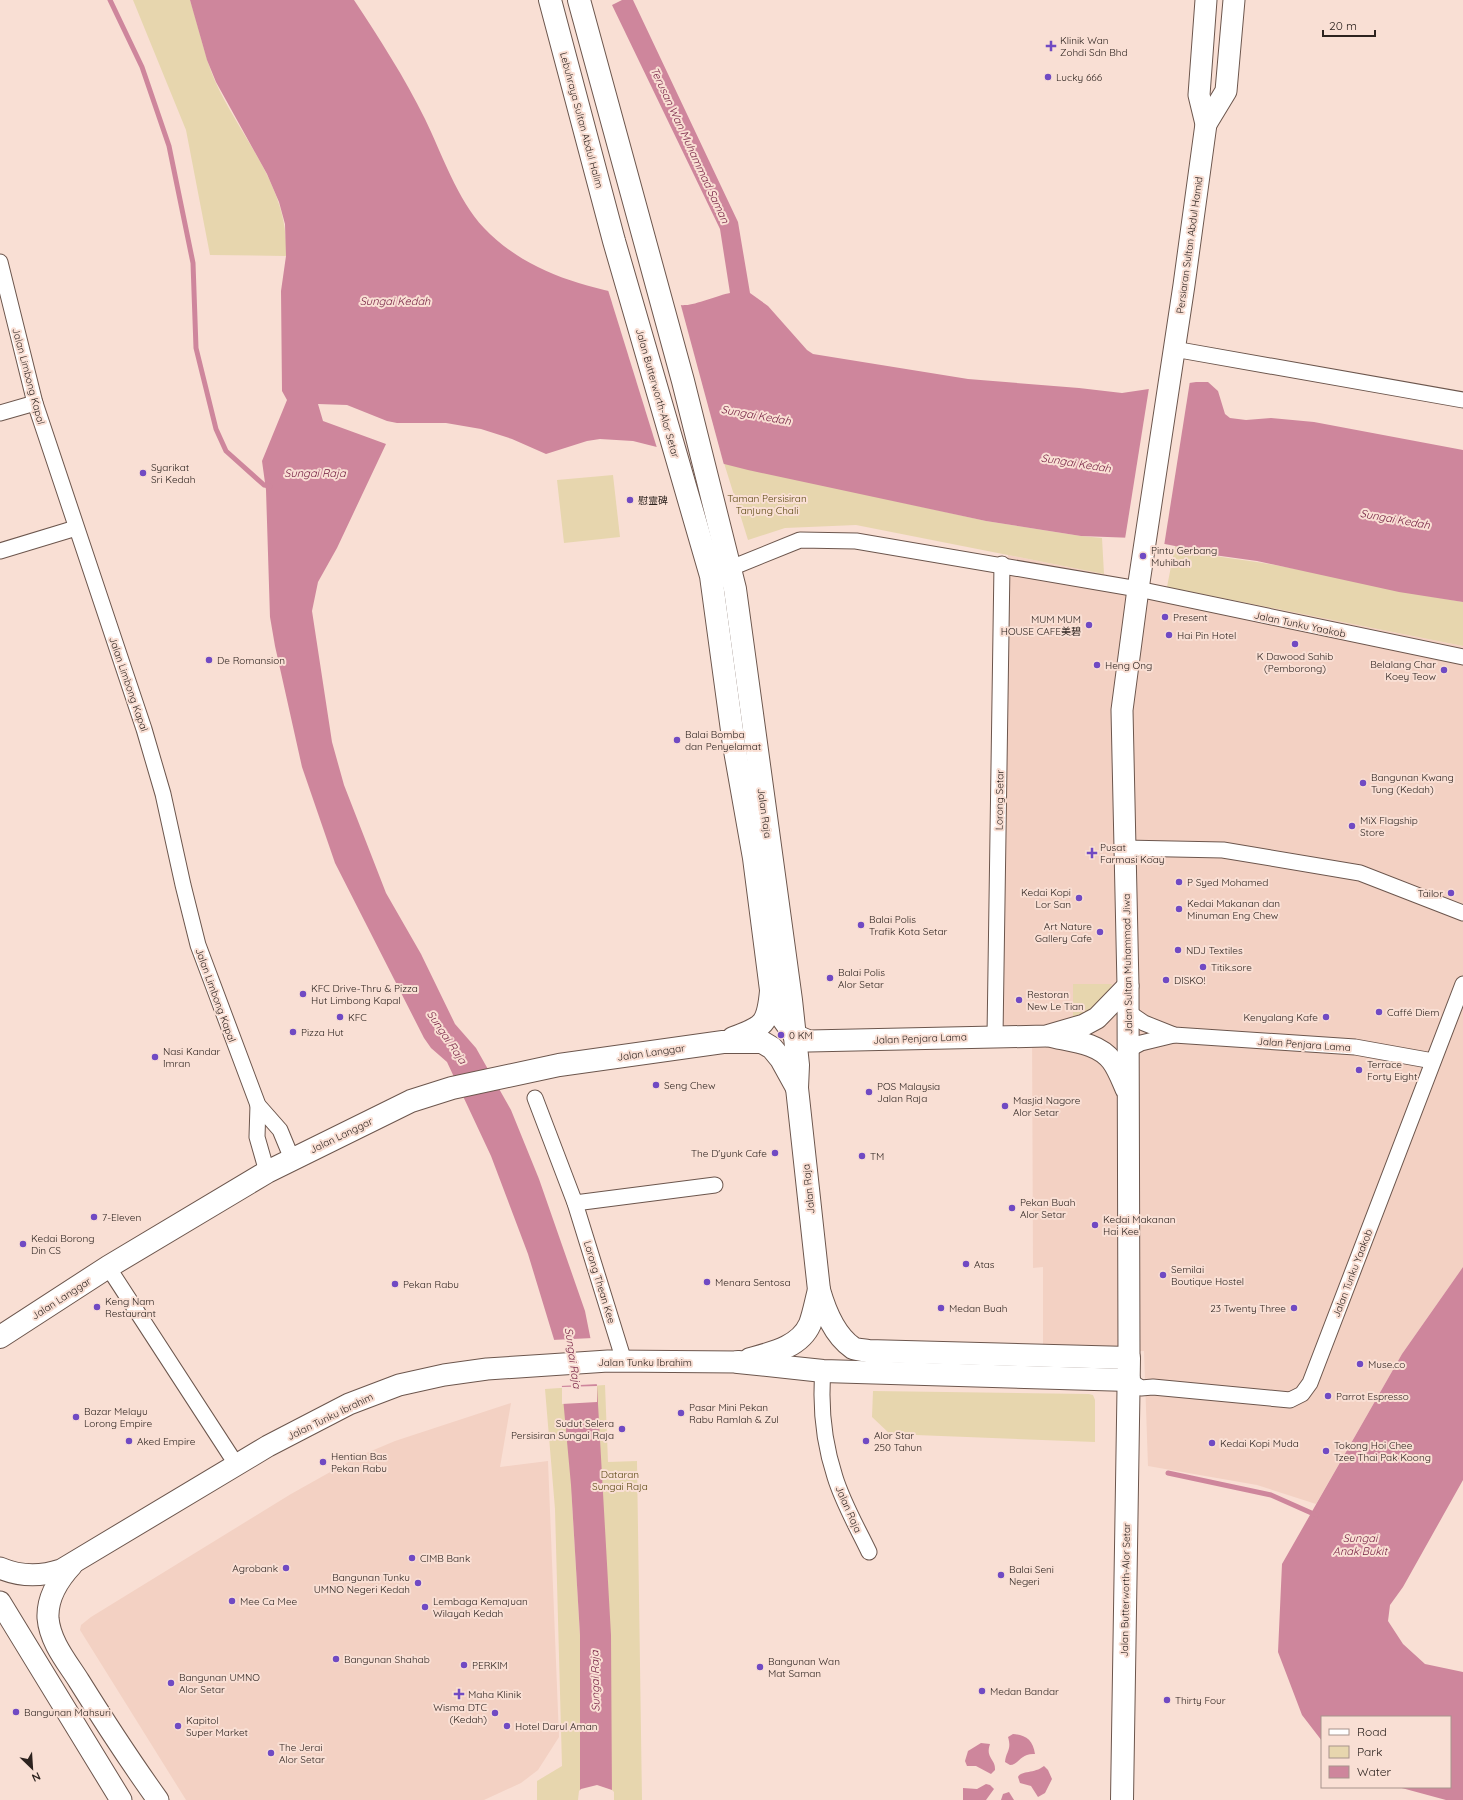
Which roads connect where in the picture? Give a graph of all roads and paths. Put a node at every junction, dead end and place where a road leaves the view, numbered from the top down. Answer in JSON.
{"nodes":[{"id":1,"x":550,"y":0,"type":"edge"},
{"id":2,"x":1206,"y":0,"type":"edge"},
{"id":3,"x":1234,"y":0,"type":"edge"},
{"id":4,"x":582,"y":3,"type":"edge"},
{"id":5,"x":1206,"y":124,"type":"junction"},
{"id":6,"x":614,"y":240,"type":"joint"},
{"id":7,"x":0,"y":262,"type":"edge"},
{"id":8,"x":1173,"y":357,"type":"junction"},
{"id":9,"x":1463,"y":400,"type":"edge"},
{"id":10,"x":35,"y":403,"type":"junction"},
{"id":11,"x":0,"y":413,"type":"edge"},
{"id":12,"x":76,"y":528,"type":"junction"},
{"id":13,"x":702,"y":545,"type":"joint"},
{"id":14,"x":0,"y":551,"type":"edge"},
{"id":15,"x":1002,"y":564,"type":"junction"},
{"id":16,"x":721,"y":572,"type":"junction"},
{"id":17,"x":1139,"y":580,"type":"junction"},
{"id":18,"x":1463,"y":657,"type":"edge"},
{"id":19,"x":1124,"y":848,"type":"junction"},
{"id":20,"x":1463,"y":913,"type":"edge"},
{"id":21,"x":1463,"y":984,"type":"edge"},
{"id":22,"x":1128,"y":986,"type":"junction"},
{"id":23,"x":771,"y":990,"type":"junction"},
{"id":24,"x":1128,"y":1012,"type":"junction"},
{"id":25,"x":795,"y":1035,"type":"junction"},
{"id":26,"x":1174,"y":1035,"type":"junction"},
{"id":27,"x":995,"y":1036,"type":"junction"},
{"id":28,"x":1046,"y":1036,"type":"junction"},
{"id":29,"x":722,"y":1042,"type":"junction"},
{"id":30,"x":772,"y":1048,"type":"joint"},
{"id":31,"x":1128,"y":1050,"type":"junction"},
{"id":32,"x":1434,"y":1061,"type":"junction"},
{"id":33,"x":797,"y":1088,"type":"junction"},
{"id":34,"x":1128,"y":1092,"type":"junction"},
{"id":35,"x":535,"y":1098,"type":"dead end"},
{"id":36,"x":258,"y":1105,"type":"junction"},
{"id":37,"x":292,"y":1159,"type":"junction"},
{"id":38,"x":267,"y":1172,"type":"junction"},
{"id":39,"x":715,"y":1185,"type":"dead end"},
{"id":40,"x":575,"y":1203,"type":"junction"},
{"id":41,"x":108,"y":1268,"type":"junction"},
{"id":42,"x":818,"y":1290,"type":"junction"},
{"id":43,"x":0,"y":1336,"type":"edge"},
{"id":44,"x":1128,"y":1358,"type":"junction"},
{"id":45,"x":624,"y":1361,"type":"junction"},
{"id":46,"x":738,"y":1362,"type":"junction"},
{"id":47,"x":823,"y":1371,"type":"junction"},
{"id":48,"x":1129,"y":1380,"type":"junction"},
{"id":49,"x":236,"y":1464,"type":"junction"},
{"id":50,"x":869,"y":1552,"type":"dead end"},
{"id":51,"x":72,"y":1564,"type":"junction"},
{"id":52,"x":0,"y":1568,"type":"edge"},
{"id":53,"x":0,"y":1602,"type":"edge"},
{"id":54,"x":6,"y":1623,"type":"edge"},
{"id":55,"x":122,"y":1800,"type":"edge"},
{"id":56,"x":158,"y":1800,"type":"edge"},
{"id":57,"x":1122,"y":1800,"type":"edge"}],
"edges":[{"from":1,"to":6,"type":"main road","name":"Lebuhraya Sultan Abdul Halim"},
{"from":2,"to":5,"type":"main road","name":"Persiaran Sultan Abdul Hamid"},
{"from":3,"to":5,"type":"main road","name":"Persiaran Sultan Abdul Hamid"},
{"from":4,"to":16,"type":"main road","name":"Jalan Raja"},
{"from":5,"to":8,"type":"main road","name":"Persiaran Sultan Abdul Hamid"},
{"from":6,"to":13,"type":"main road","name":"Jalan Butterworth-Alor Setar"},
{"from":7,"to":10,"type":"street","name":"Jalan Limbong Kapal"},
{"from":8,"to":9,"type":"street"},
{"from":8,"to":17,"type":"main road","name":"Persiaran Sultan Abdul Hamid"},
{"from":10,"to":11,"type":"street"},
{"from":10,"to":12,"type":"street","name":"Jalan Limbong Kapal"},
{"from":12,"to":14,"type":"street"},
{"from":12,"to":36,"type":"street","name":"Jalan Limbong Kapal"},
{"from":13,"to":16,"type":"main road","name":"Jalan Raja"},
{"from":15,"to":16,"type":"street","name":"Jalan Tunku Yaakob"},
{"from":15,"to":17,"type":"street","name":"Jalan Tunku Yaakob"},
{"from":15,"to":27,"type":"street","name":"Lorong Setar"},
{"from":16,"to":23,"type":"main road","name":"Jalan Raja"},
{"from":16,"to":25,"type":"main road","name":"Jalan Raja"},
{"from":17,"to":18,"type":"street","name":"Jalan Tunku Yaakob"},
{"from":17,"to":19,"type":"main road","name":"Jalan Sultan Muhammad Jiwa"},
{"from":19,"to":20,"type":"street"},
{"from":19,"to":22,"type":"main road","name":"Jalan Sultan Muhammad Jiwa"},
{"from":21,"to":32,"type":"street","name":"Jalan Tunku Yaakob"},
{"from":22,"to":24,"type":"main road","name":"Jalan Sultan Muhammad Jiwa"},
{"from":22,"to":28,"type":"main road","name":"Jalan Penjara Lama"},
{"from":23,"to":25,"type":"main road"},
{"from":23,"to":29,"type":"main road","name":"Jalan Langgar"},
{"from":24,"to":26,"type":"street","name":"Jalan Penjara Lama"},
{"from":24,"to":31,"type":"main road","name":"Jalan Sultan Muhammad Jiwa"},
{"from":25,"to":27,"type":"main road","name":"Jalan Penjara Lama"},
{"from":25,"to":33,"type":"main road","name":"Jalan Raja"},
{"from":26,"to":31,"type":"street","name":"Jalan Penjara Lama"},
{"from":26,"to":32,"type":"street","name":"Jalan Penjara Lama"},
{"from":27,"to":28,"type":"main road","name":"Jalan Penjara Lama"},
{"from":28,"to":34,"type":"main road","name":"Jalan Penjara Lama"},
{"from":29,"to":30,"type":"main road","name":"Jalan Langgar"},
{"from":29,"to":37,"type":"main road","name":"Jalan Langgar"},
{"from":30,"to":33,"type":"main road","name":"Jalan Raja"},
{"from":31,"to":34,"type":"main road","name":"Jalan Sultan Muhammad Jiwa"},
{"from":32,"to":48,"type":"street","name":"Jalan Tunku Yaakob"},
{"from":33,"to":42,"type":"main road","name":"Jalan Raja"},
{"from":34,"to":44,"type":"main road","name":"Jalan Sultan Muhammad Jiwa"},
{"from":35,"to":40,"type":"street","name":"Lorong Thean Kee"},
{"from":36,"to":37,"type":"street","name":"Jalan Limbong Kapal"},
{"from":36,"to":38,"type":"street","name":"Jalan Limbong Kapal"},
{"from":37,"to":38,"type":"main road","name":"Jalan Langgar"},
{"from":38,"to":41,"type":"main road","name":"Jalan Langgar"},
{"from":39,"to":40,"type":"street"},
{"from":40,"to":45,"type":"street","name":"Lorong Thean Kee"},
{"from":41,"to":43,"type":"main road","name":"Jalan Langgar"},
{"from":41,"to":49,"type":"street"},
{"from":42,"to":44,"type":"main road"},
{"from":42,"to":46,"type":"main road"},
{"from":44,"to":48,"type":"main road","name":"Jalan Butterworth-Alor Setar"},
{"from":45,"to":46,"type":"main road","name":"Jalan Tunku Ibrahim"},
{"from":45,"to":49,"type":"main road","name":"Jalan Tunku Ibrahim"},
{"from":46,"to":47,"type":"main road"},
{"from":47,"to":48,"type":"main road"},
{"from":47,"to":50,"type":"street","name":"Jalan Raja"},
{"from":48,"to":57,"type":"main road","name":"Jalan Butterworth-Alor Setar"},
{"from":49,"to":51,"type":"main road","name":"Jalan Tunku Ibrahim"},
{"from":51,"to":52,"type":"main road"},
{"from":51,"to":56,"type":"main road"},
{"from":53,"to":54,"type":"main road"},
{"from":54,"to":55,"type":"main road"}]}
